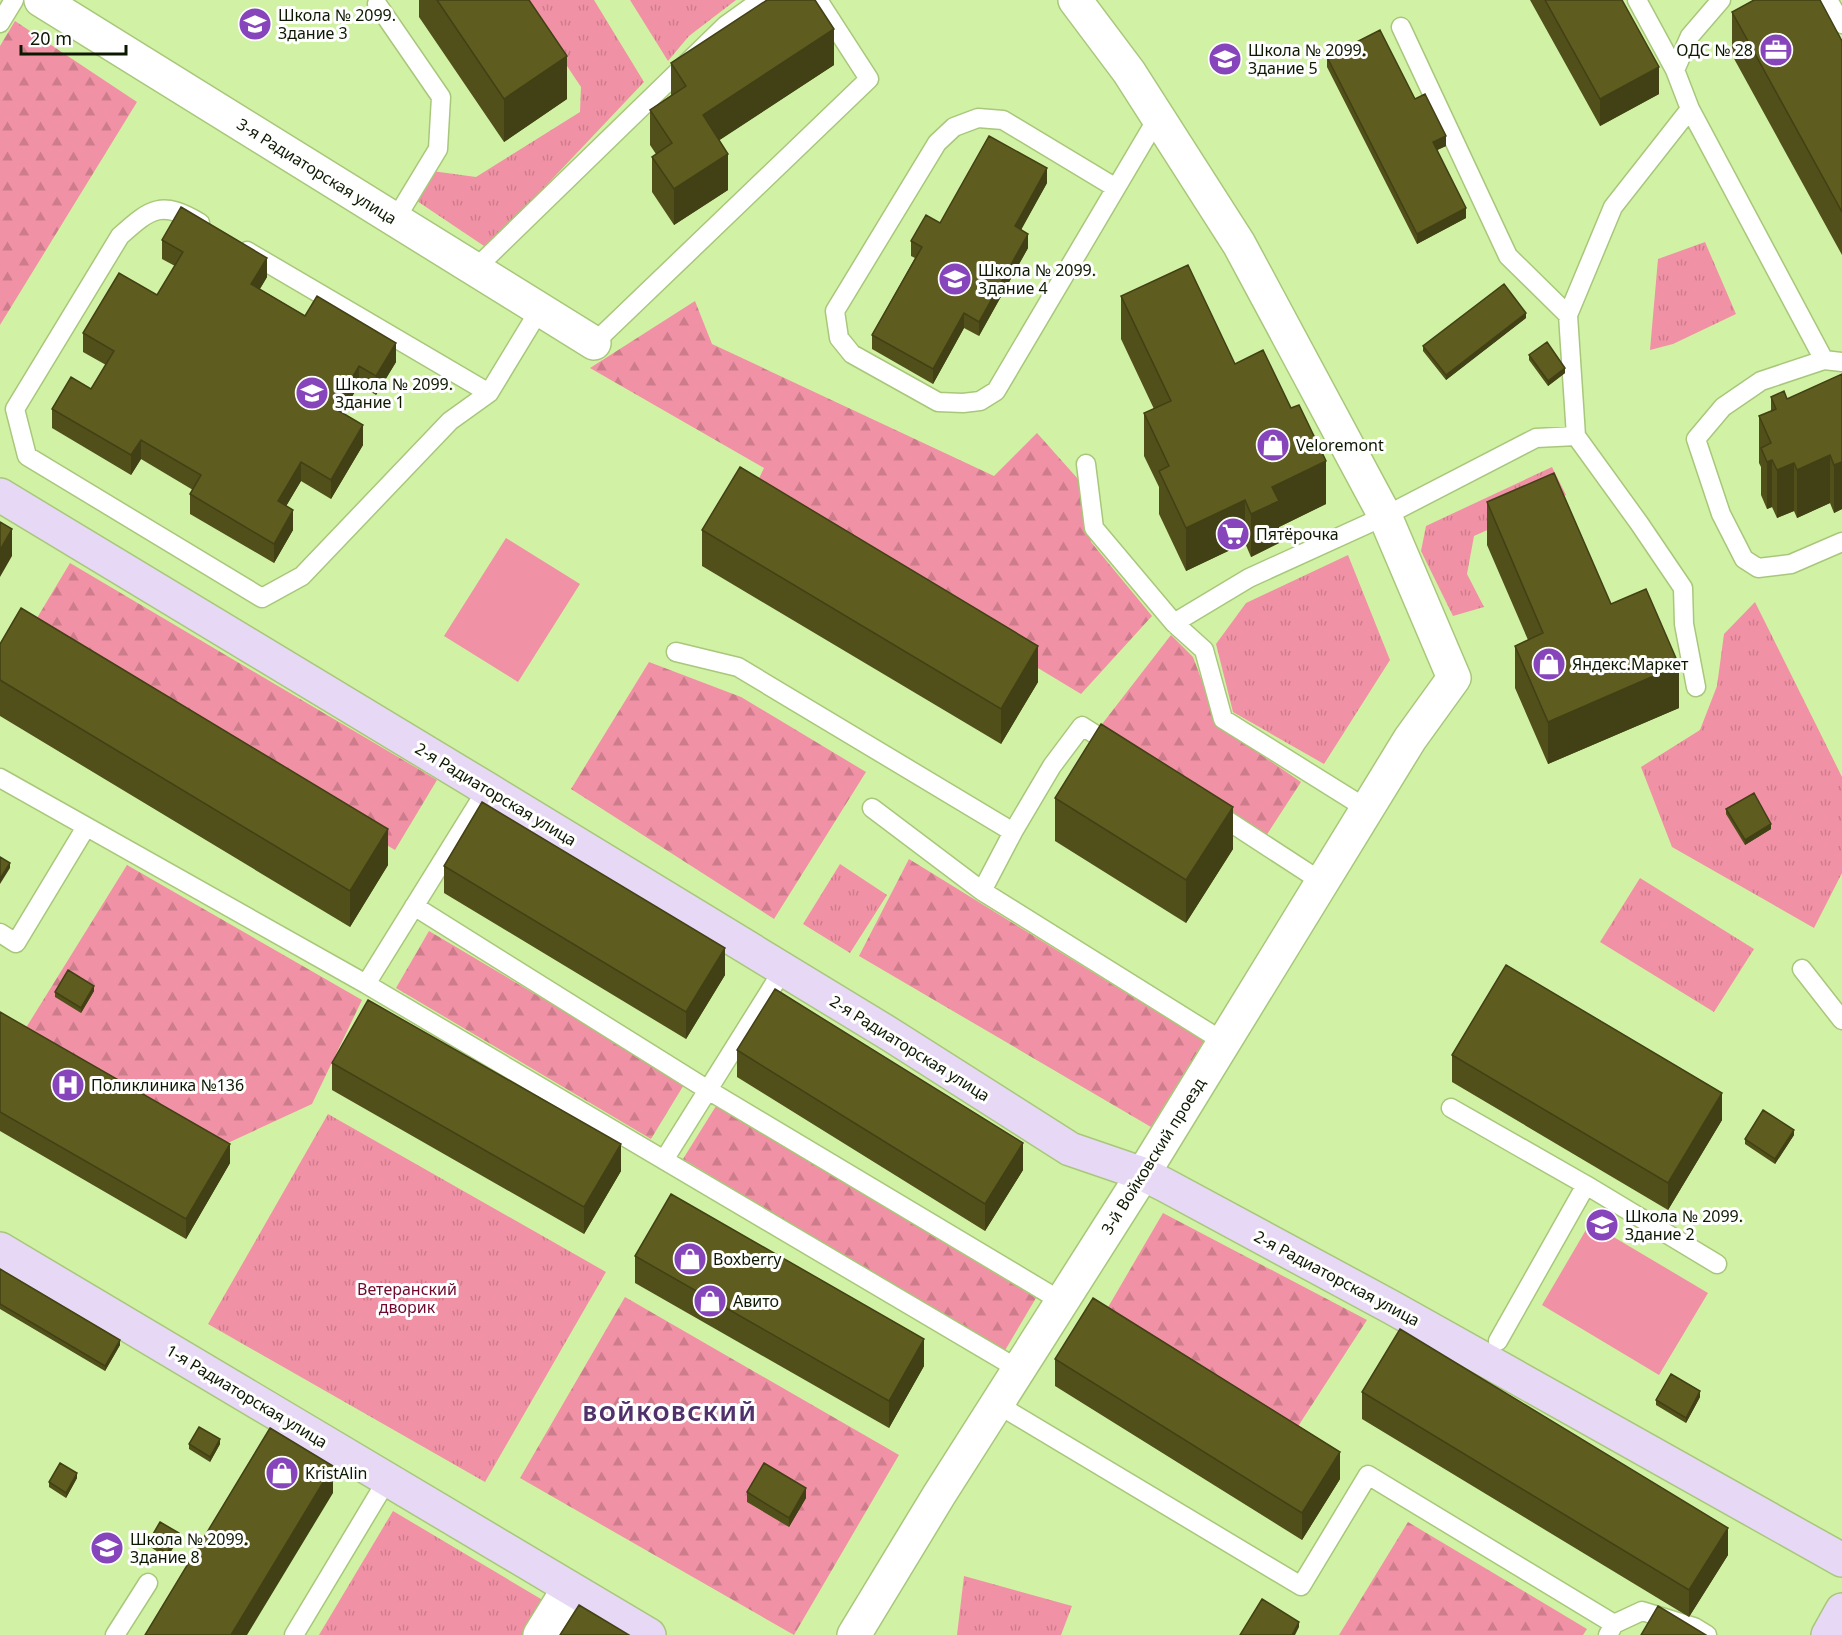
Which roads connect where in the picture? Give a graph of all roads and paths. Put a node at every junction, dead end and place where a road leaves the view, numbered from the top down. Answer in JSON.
{"nodes":[{"id":1,"x":14,"y":0,"type":"edge"},
{"id":2,"x":41,"y":0,"type":"edge"},
{"id":3,"x":761,"y":0,"type":"edge"},
{"id":4,"x":818,"y":0,"type":"edge"},
{"id":5,"x":1075,"y":0,"type":"edge"},
{"id":6,"x":1637,"y":0,"type":"edge"},
{"id":7,"x":1721,"y":0,"type":"edge"},
{"id":8,"x":1828,"y":0,"type":"edge"},
{"id":9,"x":377,"y":4,"type":"dead end"},
{"id":10,"x":0,"y":23,"type":"edge"},
{"id":11,"x":1842,"y":24,"type":"edge"},
{"id":12,"x":1401,"y":27,"type":"dead end"},
{"id":13,"x":1675,"y":70,"type":"junction"},
{"id":14,"x":1690,"y":109,"type":"junction"},
{"id":15,"x":1158,"y":117,"type":"junction"},
{"id":16,"x":1116,"y":188,"type":"junction"},
{"id":17,"x":395,"y":220,"type":"junction"},
{"id":18,"x":211,"y":229,"type":"edge"},
{"id":19,"x":232,"y":242,"type":"edge"},
{"id":20,"x":475,"y":269,"type":"junction"},
{"id":21,"x":540,"y":309,"type":"junction"},
{"id":22,"x":1568,"y":315,"type":"junction"},
{"id":23,"x":594,"y":343,"type":"joint"},
{"id":24,"x":1833,"y":361,"type":"edge"},
{"id":25,"x":489,"y":393,"type":"junction"},
{"id":26,"x":1576,"y":436,"type":"junction"},
{"id":27,"x":1086,"y":464,"type":"dead end"},
{"id":28,"x":0,"y":495,"type":"edge"},
{"id":29,"x":1385,"y":516,"type":"junction"},
{"id":30,"x":1842,"y":542,"type":"edge"},
{"id":31,"x":1174,"y":623,"type":"junction"},
{"id":32,"x":676,"y":652,"type":"dead end"},
{"id":33,"x":1696,"y":687,"type":"dead end"},
{"id":34,"x":1132,"y":758,"type":"edge"},
{"id":35,"x":0,"y":778,"type":"edge"},
{"id":36,"x":487,"y":789,"type":"junction"},
{"id":37,"x":1202,"y":804,"type":"edge"},
{"id":38,"x":872,"y":808,"type":"dead end"},
{"id":39,"x":1367,"y":809,"type":"junction"},
{"id":40,"x":86,"y":827,"type":"junction"},
{"id":41,"x":1013,"y":832,"type":"junction"},
{"id":42,"x":1322,"y":882,"type":"junction"},
{"id":43,"x":982,"y":891,"type":"junction"},
{"id":44,"x":414,"y":906,"type":"junction"},
{"id":45,"x":0,"y":933,"type":"edge"},
{"id":46,"x":1802,"y":969,"type":"dead end"},
{"id":47,"x":783,"y":970,"type":"junction"},
{"id":48,"x":366,"y":984,"type":"junction"},
{"id":49,"x":1842,"y":1020,"type":"edge"},
{"id":50,"x":1224,"y":1042,"type":"junction"},
{"id":51,"x":708,"y":1090,"type":"junction"},
{"id":52,"x":1451,"y":1108,"type":"dead end"},
{"id":53,"x":664,"y":1160,"type":"junction"},
{"id":54,"x":1143,"y":1174,"type":"junction"},
{"id":55,"x":1586,"y":1185,"type":"junction"},
{"id":56,"x":0,"y":1249,"type":"edge"},
{"id":57,"x":1717,"y":1263,"type":"dead end"},
{"id":58,"x":1061,"y":1301,"type":"junction"},
{"id":59,"x":1498,"y":1341,"type":"dead end"},
{"id":60,"x":1018,"y":1369,"type":"junction"},
{"id":61,"x":997,"y":1404,"type":"junction"},
{"id":62,"x":387,"y":1480,"type":"junction"},
{"id":63,"x":1842,"y":1560,"type":"edge"},
{"id":64,"x":148,"y":1583,"type":"dead end"},
{"id":65,"x":569,"y":1588,"type":"junction"},
{"id":66,"x":1842,"y":1610,"type":"edge"},
{"id":67,"x":1611,"y":1629,"type":"edge"},
{"id":68,"x":115,"y":1635,"type":"edge"},
{"id":69,"x":294,"y":1635,"type":"edge"},
{"id":70,"x":540,"y":1635,"type":"edge"},
{"id":71,"x":649,"y":1635,"type":"edge"},
{"id":72,"x":854,"y":1635,"type":"edge"},
{"id":73,"x":1707,"y":1635,"type":"edge"},
{"id":74,"x":1828,"y":1635,"type":"edge"}],
"edges":[{"from":1,"to":10,"type":"lane"},
{"from":2,"to":17,"type":"street","name":"3-я Радиаторская улица"},
{"from":3,"to":20,"type":"lane"},
{"from":4,"to":23,"type":"lane"},
{"from":5,"to":15,"type":"street"},
{"from":6,"to":13,"type":"lane"},
{"from":7,"to":13,"type":"lane"},
{"from":8,"to":11,"type":"lane"},
{"from":9,"to":17,"type":"lane"},
{"from":12,"to":22,"type":"lane"},
{"from":13,"to":14,"type":"lane"},
{"from":14,"to":22,"type":"lane"},
{"from":14,"to":24,"type":"lane"},
{"from":15,"to":16,"type":"lane"},
{"from":15,"to":29,"type":"street"},
{"from":16,"to":16,"type":"lane"},
{"from":17,"to":20,"type":"street","name":"3-я Радиаторская улица"},
{"from":18,"to":25,"type":"lane"},
{"from":19,"to":25,"type":"lane"},
{"from":20,"to":21,"type":"street","name":"3-я Радиаторская улица"},
{"from":21,"to":23,"type":"street","name":"3-я Радиаторская улица"},
{"from":21,"to":25,"type":"lane"},
{"from":22,"to":26,"type":"lane"},
{"from":24,"to":30,"type":"lane"},
{"from":26,"to":29,"type":"lane"},
{"from":26,"to":33,"type":"lane"},
{"from":27,"to":31,"type":"lane"},
{"from":28,"to":36,"type":"street","name":"2-я Радиаторская улица"},
{"from":29,"to":31,"type":"lane"},
{"from":29,"to":39,"type":"street","name":"3-й Войковский проезд"},
{"from":31,"to":39,"type":"lane"},
{"from":32,"to":41,"type":"lane"},
{"from":34,"to":41,"type":"lane"},
{"from":35,"to":40,"type":"lane"},
{"from":36,"to":44,"type":"lane"},
{"from":36,"to":47,"type":"street","name":"2-я Радиаторская улица"},
{"from":37,"to":42,"type":"lane"},
{"from":38,"to":43,"type":"lane"},
{"from":39,"to":42,"type":"street","name":"3-й Войковский проезд"},
{"from":40,"to":45,"type":"lane"},
{"from":40,"to":48,"type":"lane"},
{"from":41,"to":43,"type":"lane"},
{"from":42,"to":50,"type":"street","name":"3-й Войковский проезд"},
{"from":43,"to":50,"type":"lane"},
{"from":44,"to":48,"type":"lane"},
{"from":44,"to":51,"type":"lane"},
{"from":46,"to":49,"type":"lane"},
{"from":47,"to":51,"type":"lane"},
{"from":47,"to":54,"type":"street","name":"2-я Радиаторская улица"},
{"from":48,"to":53,"type":"lane"},
{"from":50,"to":54,"type":"street","name":"3-й Войковский проезд"},
{"from":51,"to":53,"type":"lane"},
{"from":51,"to":58,"type":"lane"},
{"from":52,"to":55,"type":"lane"},
{"from":53,"to":60,"type":"lane"},
{"from":54,"to":58,"type":"street","name":"3-й Войковский проезд"},
{"from":54,"to":63,"type":"street","name":"2-я Радиаторская улица"},
{"from":55,"to":57,"type":"lane"},
{"from":55,"to":59,"type":"lane"},
{"from":56,"to":62,"type":"street","name":"1-я Радиаторская улица"},
{"from":58,"to":60,"type":"street","name":"3-й Войковский проезд"},
{"from":60,"to":61,"type":"street","name":"3-й Войковский проезд"},
{"from":61,"to":67,"type":"lane"},
{"from":61,"to":72,"type":"street","name":"3-й Войковский проезд"},
{"from":62,"to":65,"type":"street","name":"1-я Радиаторская улица"},
{"from":62,"to":69,"type":"lane"},
{"from":64,"to":68,"type":"lane"},
{"from":65,"to":70,"type":"street"},
{"from":65,"to":71,"type":"street","name":"1-я Радиаторская улица"},
{"from":66,"to":74,"type":"street"},
{"from":67,"to":73,"type":"lane"}]}
